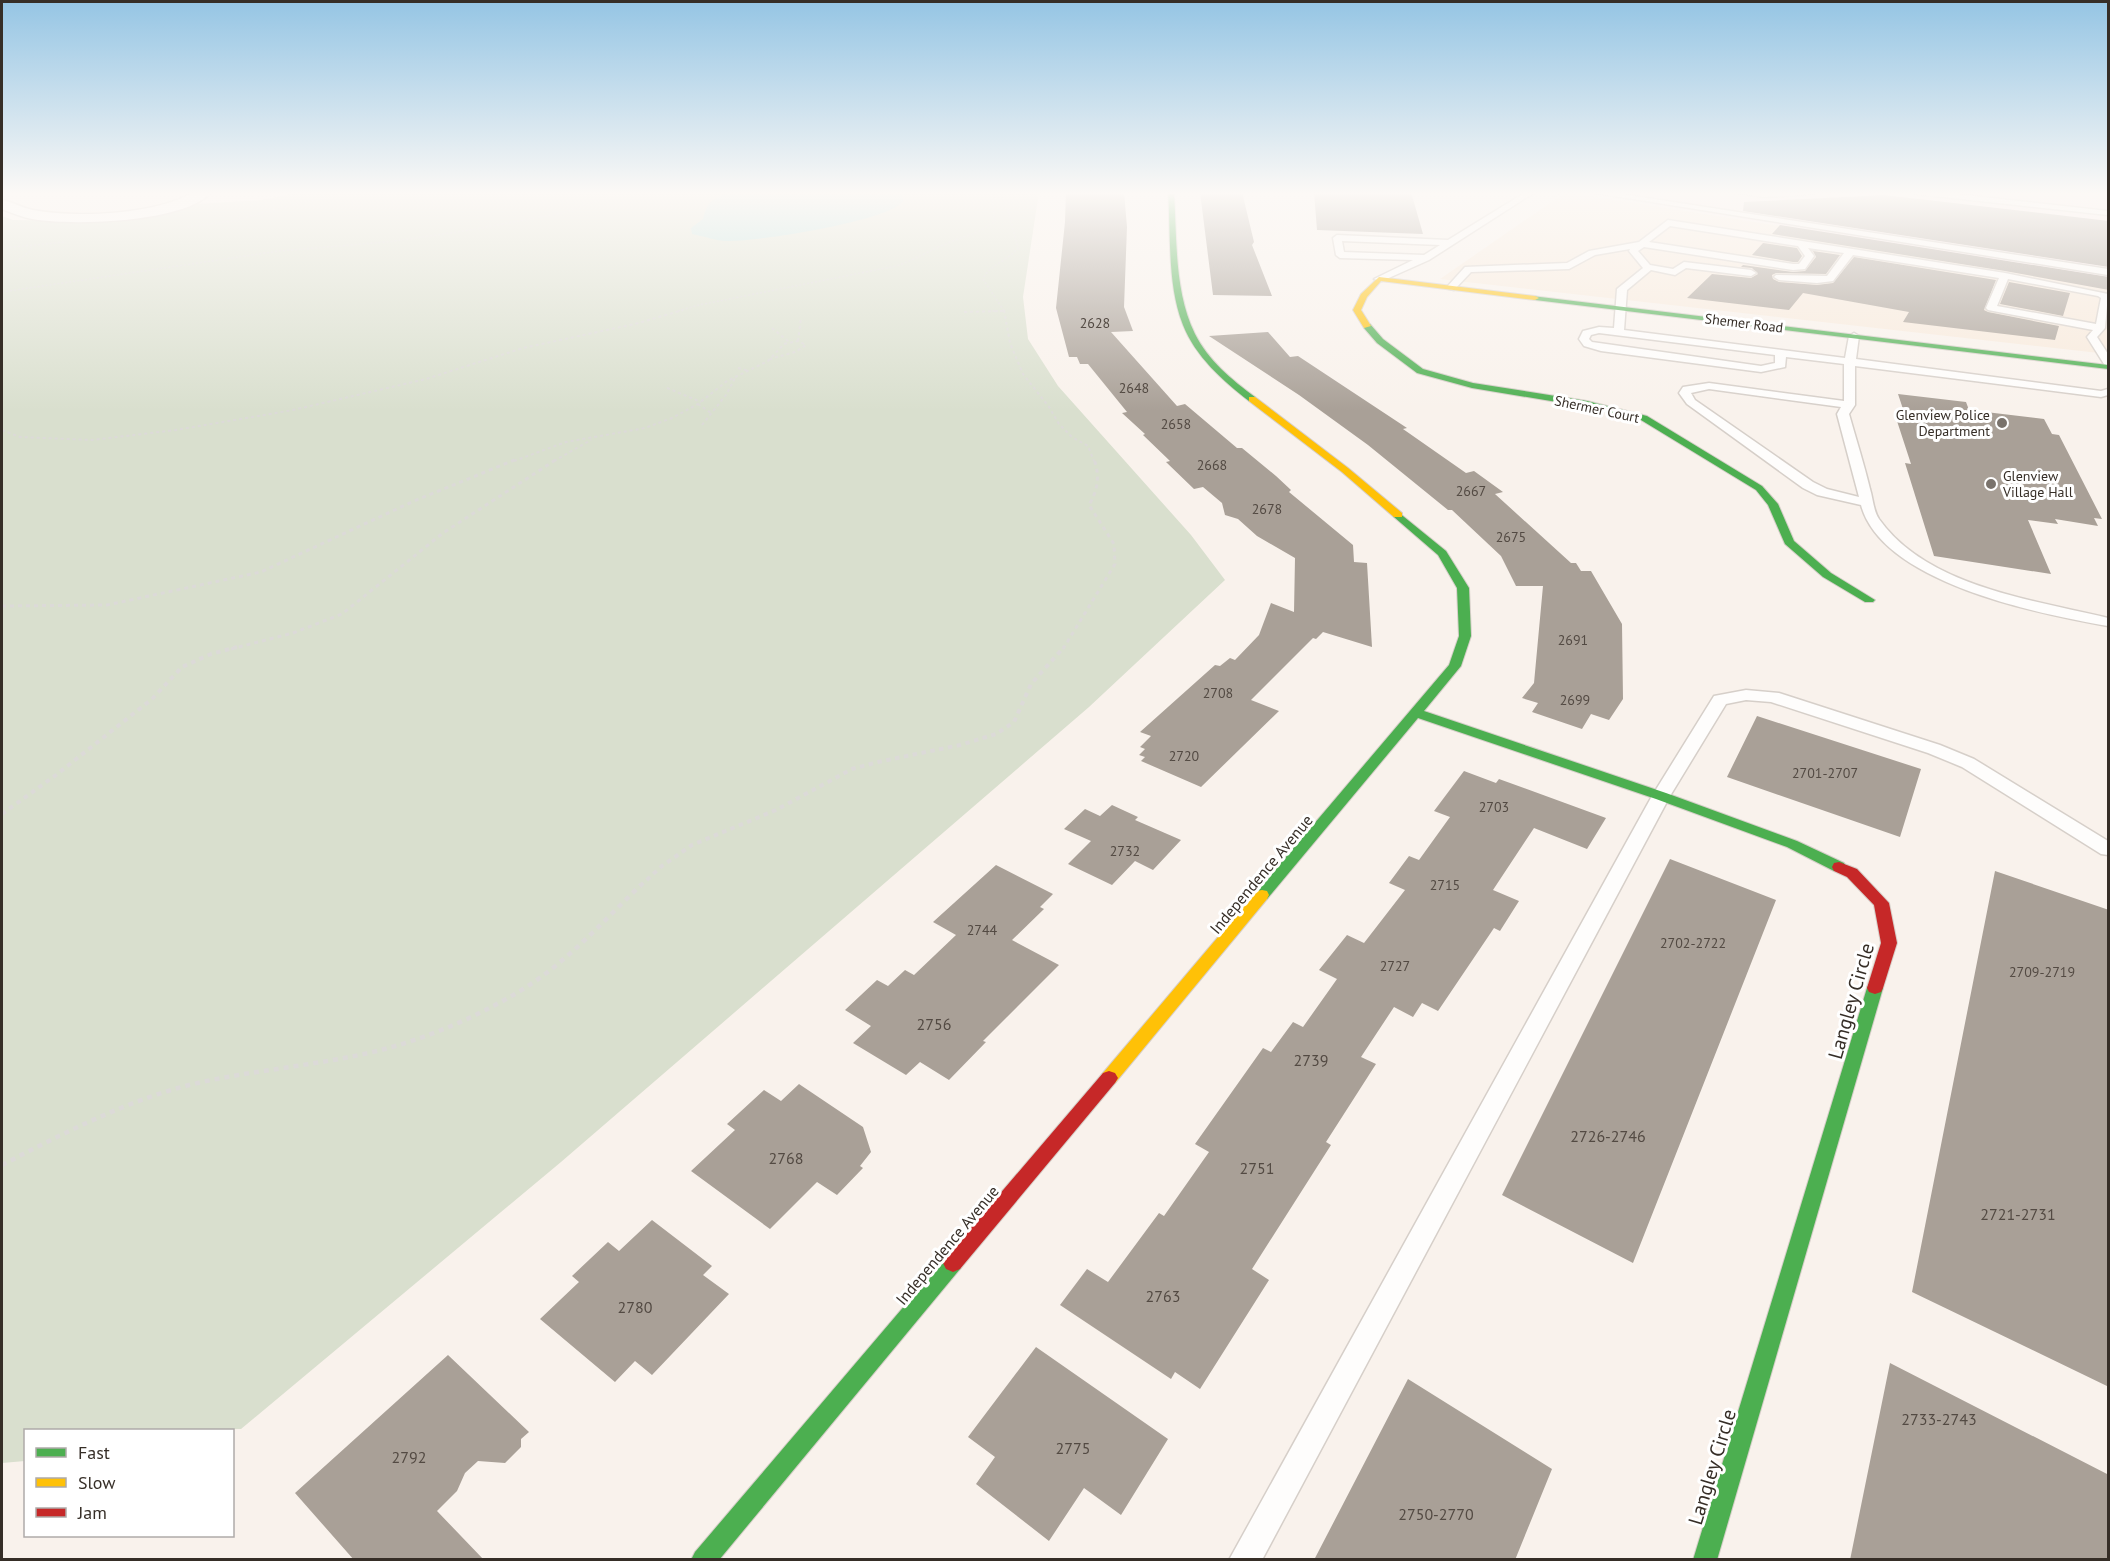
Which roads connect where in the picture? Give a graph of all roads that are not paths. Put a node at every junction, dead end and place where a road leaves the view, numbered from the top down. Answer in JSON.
{"nodes":[{"id":1,"x":1177,"y":265,"type":"edge"},
{"id":2,"x":1411,"y":265,"type":"edge"},
{"id":3,"x":1573,"y":265,"type":"edge"},
{"id":4,"x":1646,"y":265,"type":"edge"},
{"id":5,"x":1779,"y":265,"type":"edge"},
{"id":6,"x":1804,"y":265,"type":"edge"},
{"id":7,"x":1840,"y":265,"type":"edge"},
{"id":8,"x":1933,"y":265,"type":"edge"},
{"id":9,"x":2063,"y":265,"type":"edge"},
{"id":10,"x":1648,"y":267,"type":"junction"},
{"id":11,"x":2109,"y":272,"type":"edge"},
{"id":12,"x":2005,"y":276,"type":"junction"},
{"id":13,"x":1379,"y":279,"type":"junction"},
{"id":14,"x":1451,"y":288,"type":"junction"},
{"id":15,"x":1622,"y":309,"type":"junction"},
{"id":16,"x":2100,"y":328,"type":"junction"},
{"id":17,"x":1619,"y":332,"type":"junction"},
{"id":18,"x":1854,"y":336,"type":"junction"},
{"id":19,"x":1780,"y":353,"type":"junction"},
{"id":20,"x":1852,"y":362,"type":"junction"},
{"id":21,"x":2109,"y":362,"type":"edge"},
{"id":22,"x":2109,"y":367,"type":"edge"},
{"id":23,"x":2105,"y":393,"type":"edge"},
{"id":24,"x":1849,"y":405,"type":"junction"},
{"id":25,"x":2109,"y":408,"type":"edge"},
{"id":26,"x":1867,"y":503,"type":"junction"},
{"id":27,"x":1869,"y":600,"type":"dead end"},
{"id":28,"x":2109,"y":621,"type":"edge"},
{"id":29,"x":1417,"y":713,"type":"junction"},
{"id":30,"x":1661,"y":795,"type":"junction"},
{"id":31,"x":2109,"y":849,"type":"edge"},
{"id":32,"x":703,"y":1560,"type":"edge"},
{"id":33,"x":1245,"y":1560,"type":"edge"},
{"id":34,"x":1705,"y":1560,"type":"edge"}],
"edges":[{"from":1,"to":29,"type":"street","name":"Independence Avenue"},
{"from":2,"to":13,"type":"lane"},
{"from":3,"to":14,"type":"lane"},
{"from":4,"to":10,"type":"lane"},
{"from":5,"to":6,"type":"lane"},
{"from":7,"to":10,"type":"lane"},
{"from":8,"to":12,"type":"lane"},
{"from":9,"to":11,"type":"lane"},
{"from":10,"to":15,"type":"lane"},
{"from":12,"to":16,"type":"lane"},
{"from":12,"to":16,"type":"lane"},
{"from":13,"to":14,"type":"street","name":"Shemer Road"},
{"from":13,"to":27,"type":"street","name":"Shermer Court"},
{"from":14,"to":15,"type":"street","name":"Shemer Road"},
{"from":15,"to":17,"type":"lane"},
{"from":15,"to":18,"type":"street","name":"Shemer Road"},
{"from":16,"to":21,"type":"lane"},
{"from":17,"to":19,"type":"lane"},
{"from":17,"to":19,"type":"lane"},
{"from":18,"to":20,"type":"lane"},
{"from":18,"to":22,"type":"street","name":"Shemer Road"},
{"from":19,"to":20,"type":"lane"},
{"from":20,"to":23,"type":"lane"},
{"from":20,"to":24,"type":"lane"},
{"from":23,"to":25,"type":"lane"},
{"from":24,"to":26,"type":"lane"},
{"from":24,"to":26,"type":"lane"},
{"from":26,"to":28,"type":"lane"},
{"from":29,"to":30,"type":"street","name":"Langley Circle"},
{"from":29,"to":32,"type":"street","name":"Independence Avenue"},
{"from":30,"to":31,"type":"lane"},
{"from":30,"to":33,"type":"lane"},
{"from":30,"to":34,"type":"street","name":"Langley Circle"}]}
